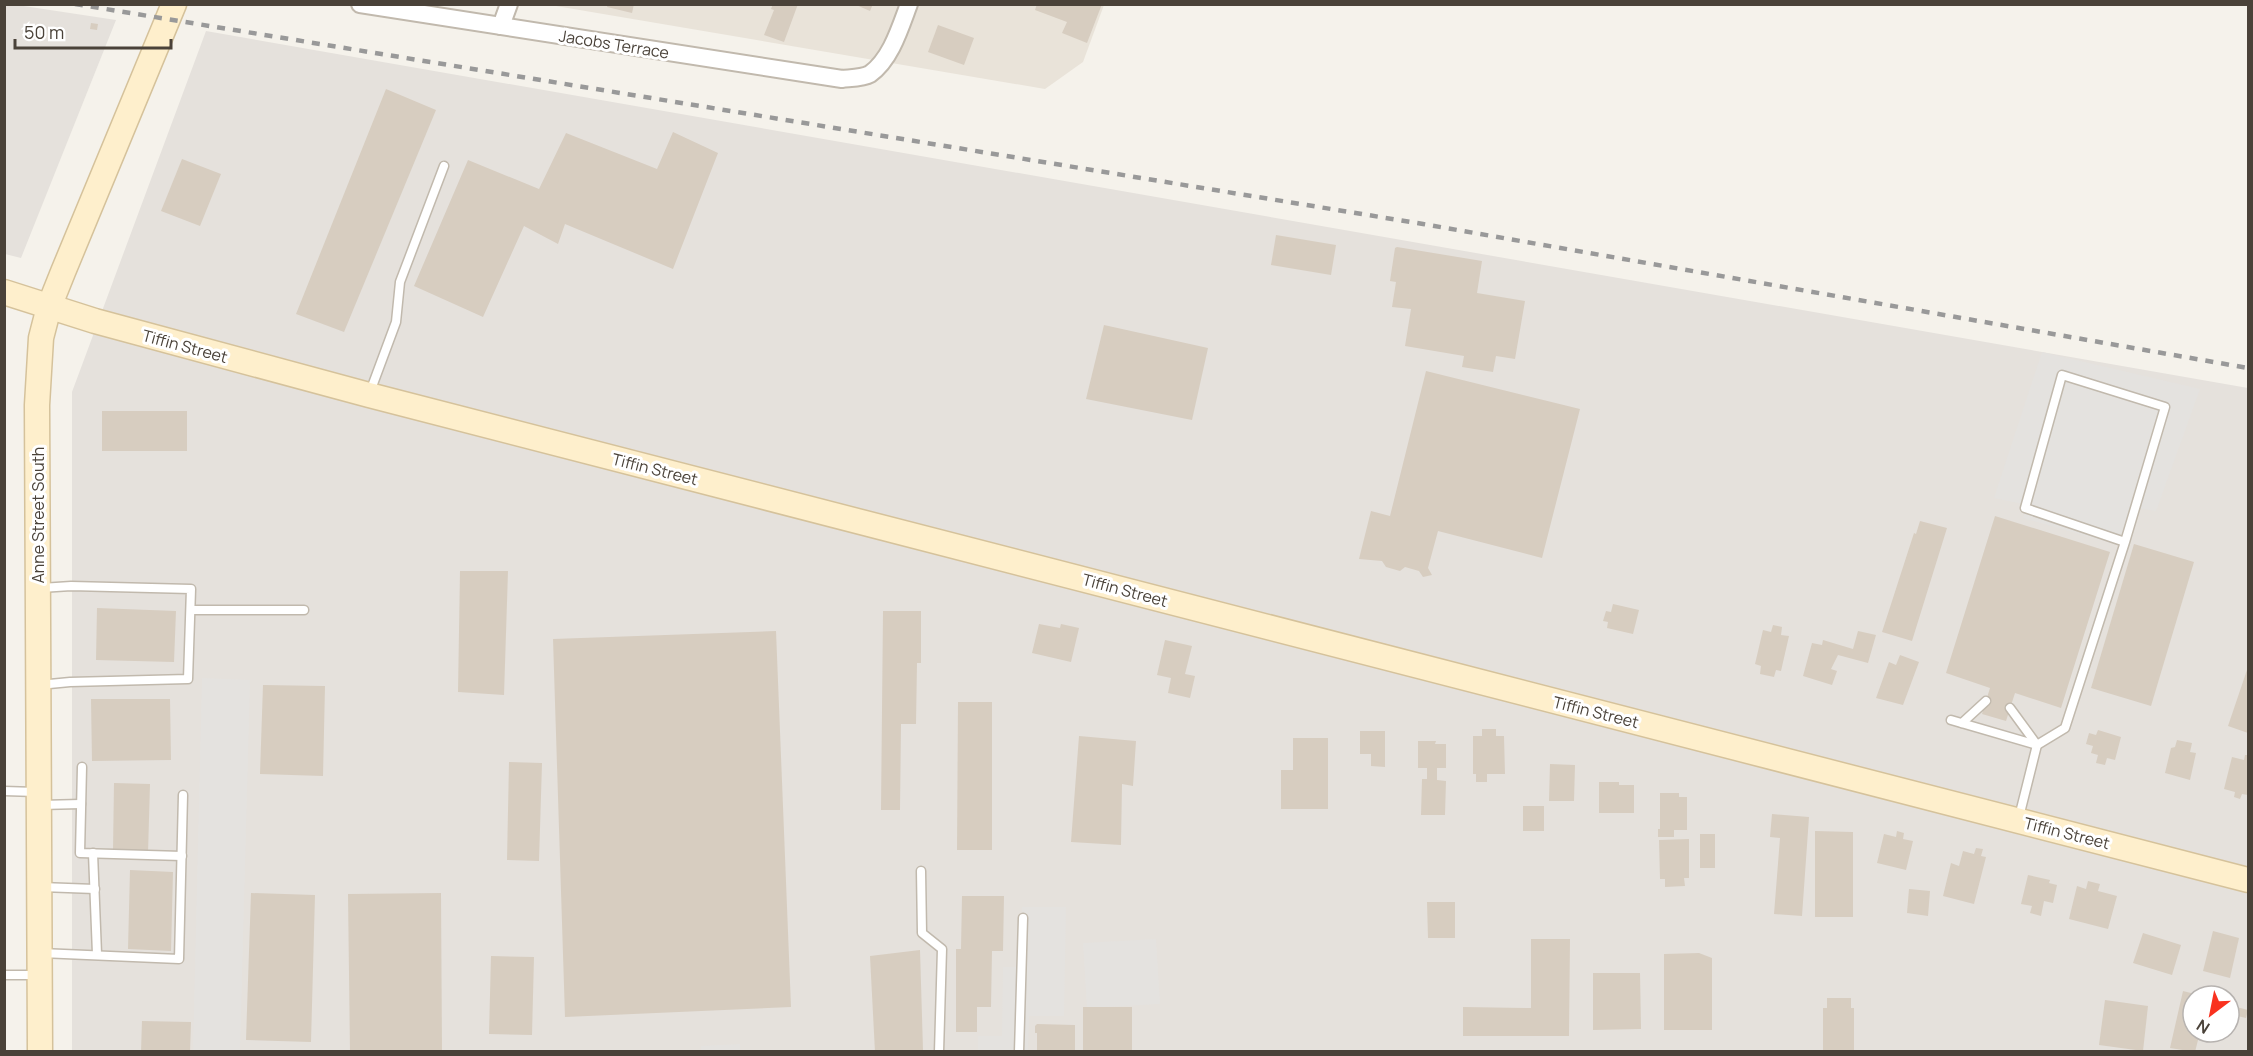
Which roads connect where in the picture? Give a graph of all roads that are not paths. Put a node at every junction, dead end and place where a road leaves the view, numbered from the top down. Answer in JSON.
{"nodes":[{"id":1,"x":174,"y":4,"type":"edge"},
{"id":2,"x":360,"y":4,"type":"edge"},
{"id":3,"x":509,"y":4,"type":"edge"},
{"id":4,"x":909,"y":4,"type":"edge"},
{"id":5,"x":501,"y":26,"type":"junction"},
{"id":6,"x":444,"y":166,"type":"dead end"},
{"id":7,"x":4,"y":292,"type":"edge"},
{"id":8,"x":49,"y":308,"type":"junction"},
{"id":9,"x":369,"y":395,"type":"junction"},
{"id":10,"x":2125,"y":542,"type":"junction"},
{"id":11,"x":38,"y":588,"type":"junction"},
{"id":12,"x":191,"y":610,"type":"junction"},
{"id":13,"x":304,"y":610,"type":"dead end"},
{"id":14,"x":39,"y":685,"type":"junction"},
{"id":15,"x":1986,"y":701,"type":"dead end"},
{"id":16,"x":2010,"y":708,"type":"dead end"},
{"id":17,"x":1951,"y":720,"type":"dead end"},
{"id":18,"x":1962,"y":723,"type":"junction"},
{"id":19,"x":2037,"y":745,"type":"junction"},
{"id":20,"x":82,"y":768,"type":"dead end"},
{"id":21,"x":4,"y":791,"type":"edge"},
{"id":22,"x":183,"y":795,"type":"dead end"},
{"id":23,"x":39,"y":798,"type":"junction"},
{"id":24,"x":81,"y":804,"type":"junction"},
{"id":25,"x":2018,"y":821,"type":"junction"},
{"id":26,"x":93,"y":853,"type":"junction"},
{"id":27,"x":182,"y":856,"type":"junction"},
{"id":28,"x":921,"y":871,"type":"dead end"},
{"id":29,"x":2248,"y":880,"type":"edge"},
{"id":30,"x":40,"y":887,"type":"junction"},
{"id":31,"x":95,"y":889,"type":"junction"},
{"id":32,"x":1023,"y":918,"type":"dead end"},
{"id":33,"x":97,"y":954,"type":"junction"},
{"id":34,"x":40,"y":964,"type":"junction"},
{"id":35,"x":4,"y":975,"type":"edge"},
{"id":36,"x":40,"y":1052,"type":"edge"},
{"id":37,"x":939,"y":1052,"type":"edge"},
{"id":38,"x":1019,"y":1052,"type":"edge"}],
"edges":[{"from":1,"to":8,"type":"street","name":"Anne Street South"},
{"from":2,"to":5,"type":"street","name":"Jacobs Terrace"},
{"from":3,"to":5,"type":"street"},
{"from":4,"to":5,"type":"street","name":"Jacobs Terrace"},
{"from":6,"to":9,"type":"lane"},
{"from":7,"to":8,"type":"street","name":"Tiffin Street"},
{"from":8,"to":9,"type":"street","name":"Tiffin Street"},
{"from":8,"to":11,"type":"street","name":"Anne Street South"},
{"from":9,"to":25,"type":"street","name":"Tiffin Street"},
{"from":10,"to":10,"type":"lane"},
{"from":10,"to":19,"type":"lane"},
{"from":11,"to":12,"type":"lane"},
{"from":11,"to":14,"type":"street","name":"Anne Street South"},
{"from":12,"to":13,"type":"lane"},
{"from":12,"to":14,"type":"lane"},
{"from":14,"to":23,"type":"street","name":"Anne Street South"},
{"from":15,"to":18,"type":"lane"},
{"from":16,"to":19,"type":"lane"},
{"from":17,"to":18,"type":"lane"},
{"from":18,"to":19,"type":"lane"},
{"from":19,"to":25,"type":"lane"},
{"from":20,"to":24,"type":"lane"},
{"from":21,"to":23,"type":"lane"},
{"from":22,"to":27,"type":"lane"},
{"from":23,"to":24,"type":"lane"},
{"from":23,"to":30,"type":"street","name":"Anne Street South"},
{"from":24,"to":26,"type":"lane"},
{"from":25,"to":29,"type":"street","name":"Tiffin Street"},
{"from":26,"to":27,"type":"lane"},
{"from":26,"to":31,"type":"lane"},
{"from":27,"to":33,"type":"lane"},
{"from":28,"to":37,"type":"lane"},
{"from":30,"to":31,"type":"lane"},
{"from":30,"to":34,"type":"street","name":"Anne Street South"},
{"from":31,"to":33,"type":"lane"},
{"from":32,"to":38,"type":"lane"},
{"from":33,"to":34,"type":"lane"},
{"from":34,"to":35,"type":"lane"},
{"from":34,"to":36,"type":"street","name":"Anne Street South"}]}
